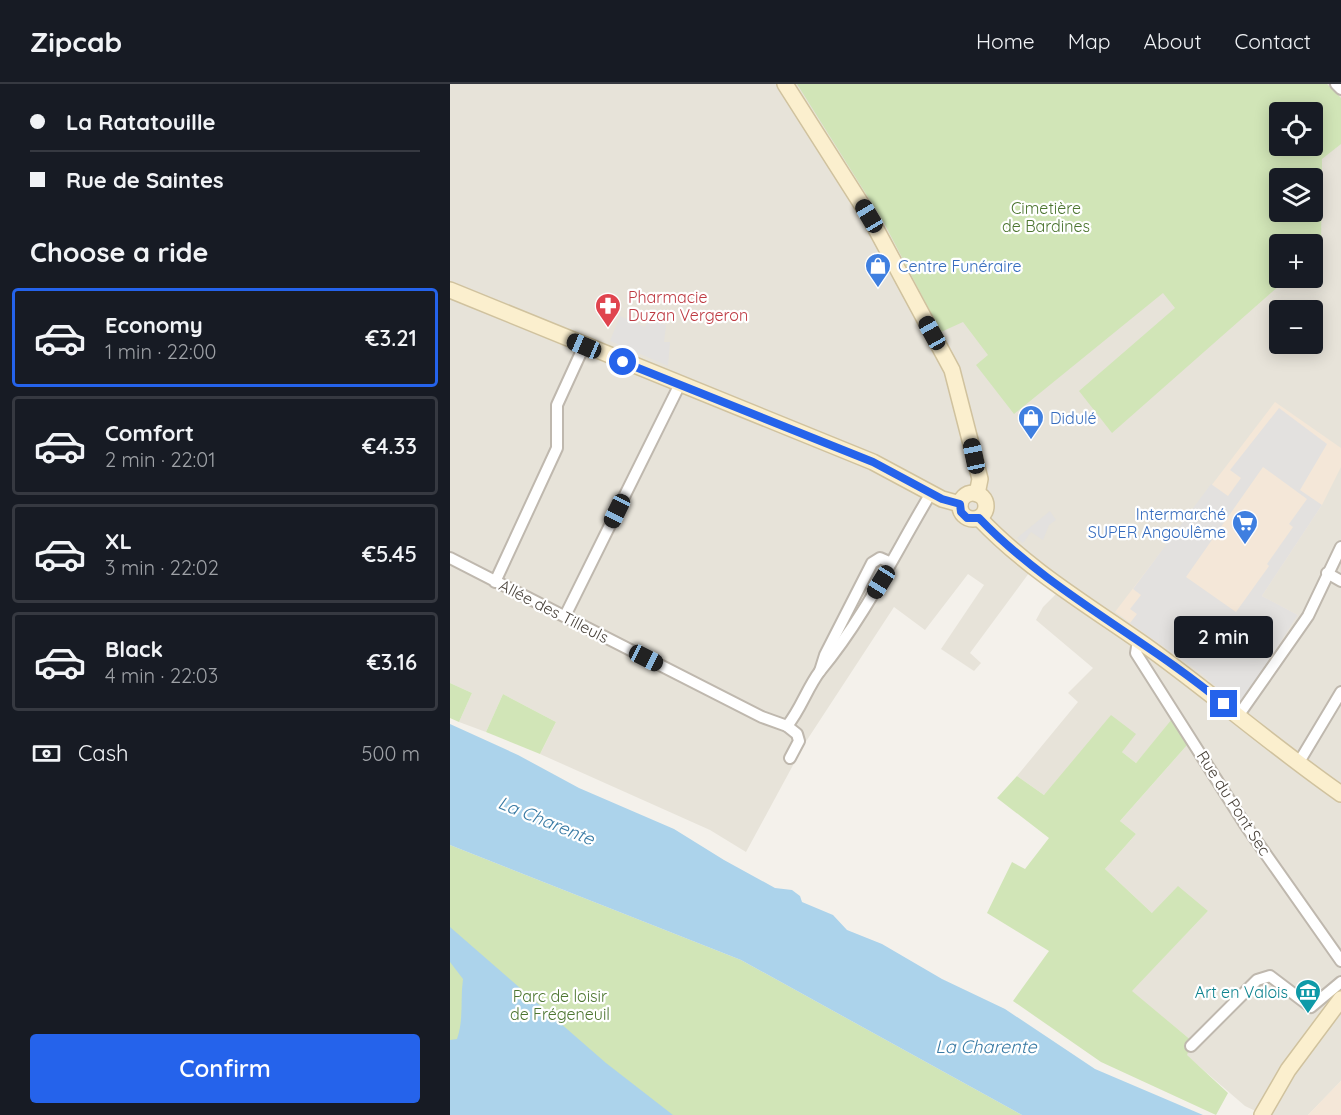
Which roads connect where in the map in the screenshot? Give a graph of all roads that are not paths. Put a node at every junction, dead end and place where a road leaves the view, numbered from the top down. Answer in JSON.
{"nodes":[{"id":1,"x":785,"y":84,"type":"edge"},
{"id":2,"x":1336,"y":84,"type":"edge"},
{"id":3,"x":1341,"y":89,"type":"edge"},
{"id":4,"x":450,"y":290,"type":"edge"},
{"id":5,"x":584,"y":346,"type":"junction"},
{"id":6,"x":680,"y":384,"type":"junction"},
{"id":7,"x":931,"y":493,"type":"junction"},
{"id":8,"x":977,"y":494,"type":"junction"},
{"id":9,"x":960,"y":504,"type":"junction"},
{"id":10,"x":979,"y":518,"type":"junction"},
{"id":11,"x":1341,"y":548,"type":"edge"},
{"id":12,"x":450,"y":558,"type":"edge"},
{"id":13,"x":890,"y":562,"type":"junction"},
{"id":14,"x":1327,"y":573,"type":"junction"},
{"id":15,"x":1341,"y":581,"type":"edge"},
{"id":16,"x":495,"y":582,"type":"junction"},
{"id":17,"x":566,"y":616,"type":"junction"},
{"id":18,"x":1138,"y":641,"type":"junction"},
{"id":19,"x":820,"y":672,"type":"junction"},
{"id":20,"x":1341,"y":692,"type":"edge"},
{"id":21,"x":1238,"y":716,"type":"junction"},
{"id":22,"x":787,"y":726,"type":"junction"},
{"id":23,"x":790,"y":758,"type":"dead end"},
{"id":24,"x":1299,"y":762,"type":"junction"},
{"id":25,"x":1340,"y":792,"type":"edge"},
{"id":26,"x":1341,"y":962,"type":"edge"},
{"id":27,"x":1341,"y":982,"type":"edge"},
{"id":28,"x":1340,"y":1005,"type":"edge"},
{"id":29,"x":1311,"y":1007,"type":"junction"},
{"id":30,"x":1322,"y":1025,"type":"junction"},
{"id":31,"x":1191,"y":1046,"type":"dead end"},
{"id":32,"x":1262,"y":1115,"type":"edge"},
{"id":33,"x":1273,"y":1115,"type":"edge"}],
"edges":[{"from":1,"to":8,"type":"main road"},
{"from":2,"to":3,"type":"street"},
{"from":4,"to":5,"type":"main road"},
{"from":5,"to":6,"type":"main road"},
{"from":5,"to":16,"type":"street"},
{"from":6,"to":7,"type":"main road"},
{"from":6,"to":17,"type":"street"},
{"from":7,"to":9,"type":"main road"},
{"from":7,"to":13,"type":"street"},
{"from":8,"to":9,"type":"main road"},
{"from":8,"to":10,"type":"main road"},
{"from":9,"to":10,"type":"main road"},
{"from":10,"to":18,"type":"main road"},
{"from":11,"to":14,"type":"street"},
{"from":12,"to":16,"type":"street","name":"Allée des Tilleuls"},
{"from":13,"to":19,"type":"street"},
{"from":13,"to":19,"type":"street"},
{"from":14,"to":15,"type":"street"},
{"from":14,"to":21,"type":"street"},
{"from":16,"to":17,"type":"street","name":"Allée des Tilleuls"},
{"from":17,"to":22,"type":"street","name":"Allée des Tilleuls"},
{"from":18,"to":21,"type":"main road"},
{"from":18,"to":26,"type":"street","name":"Rue du Pont Sec"},
{"from":19,"to":22,"type":"street"},
{"from":20,"to":24,"type":"street"},
{"from":21,"to":24,"type":"main road"},
{"from":22,"to":23,"type":"street"},
{"from":24,"to":25,"type":"main road"},
{"from":27,"to":29,"type":"street"},
{"from":28,"to":29,"type":"street"},
{"from":28,"to":30,"type":"main road"},
{"from":28,"to":33,"type":"main road"},
{"from":29,"to":30,"type":"street"},
{"from":29,"to":31,"type":"street"},
{"from":30,"to":32,"type":"main road"}]}
